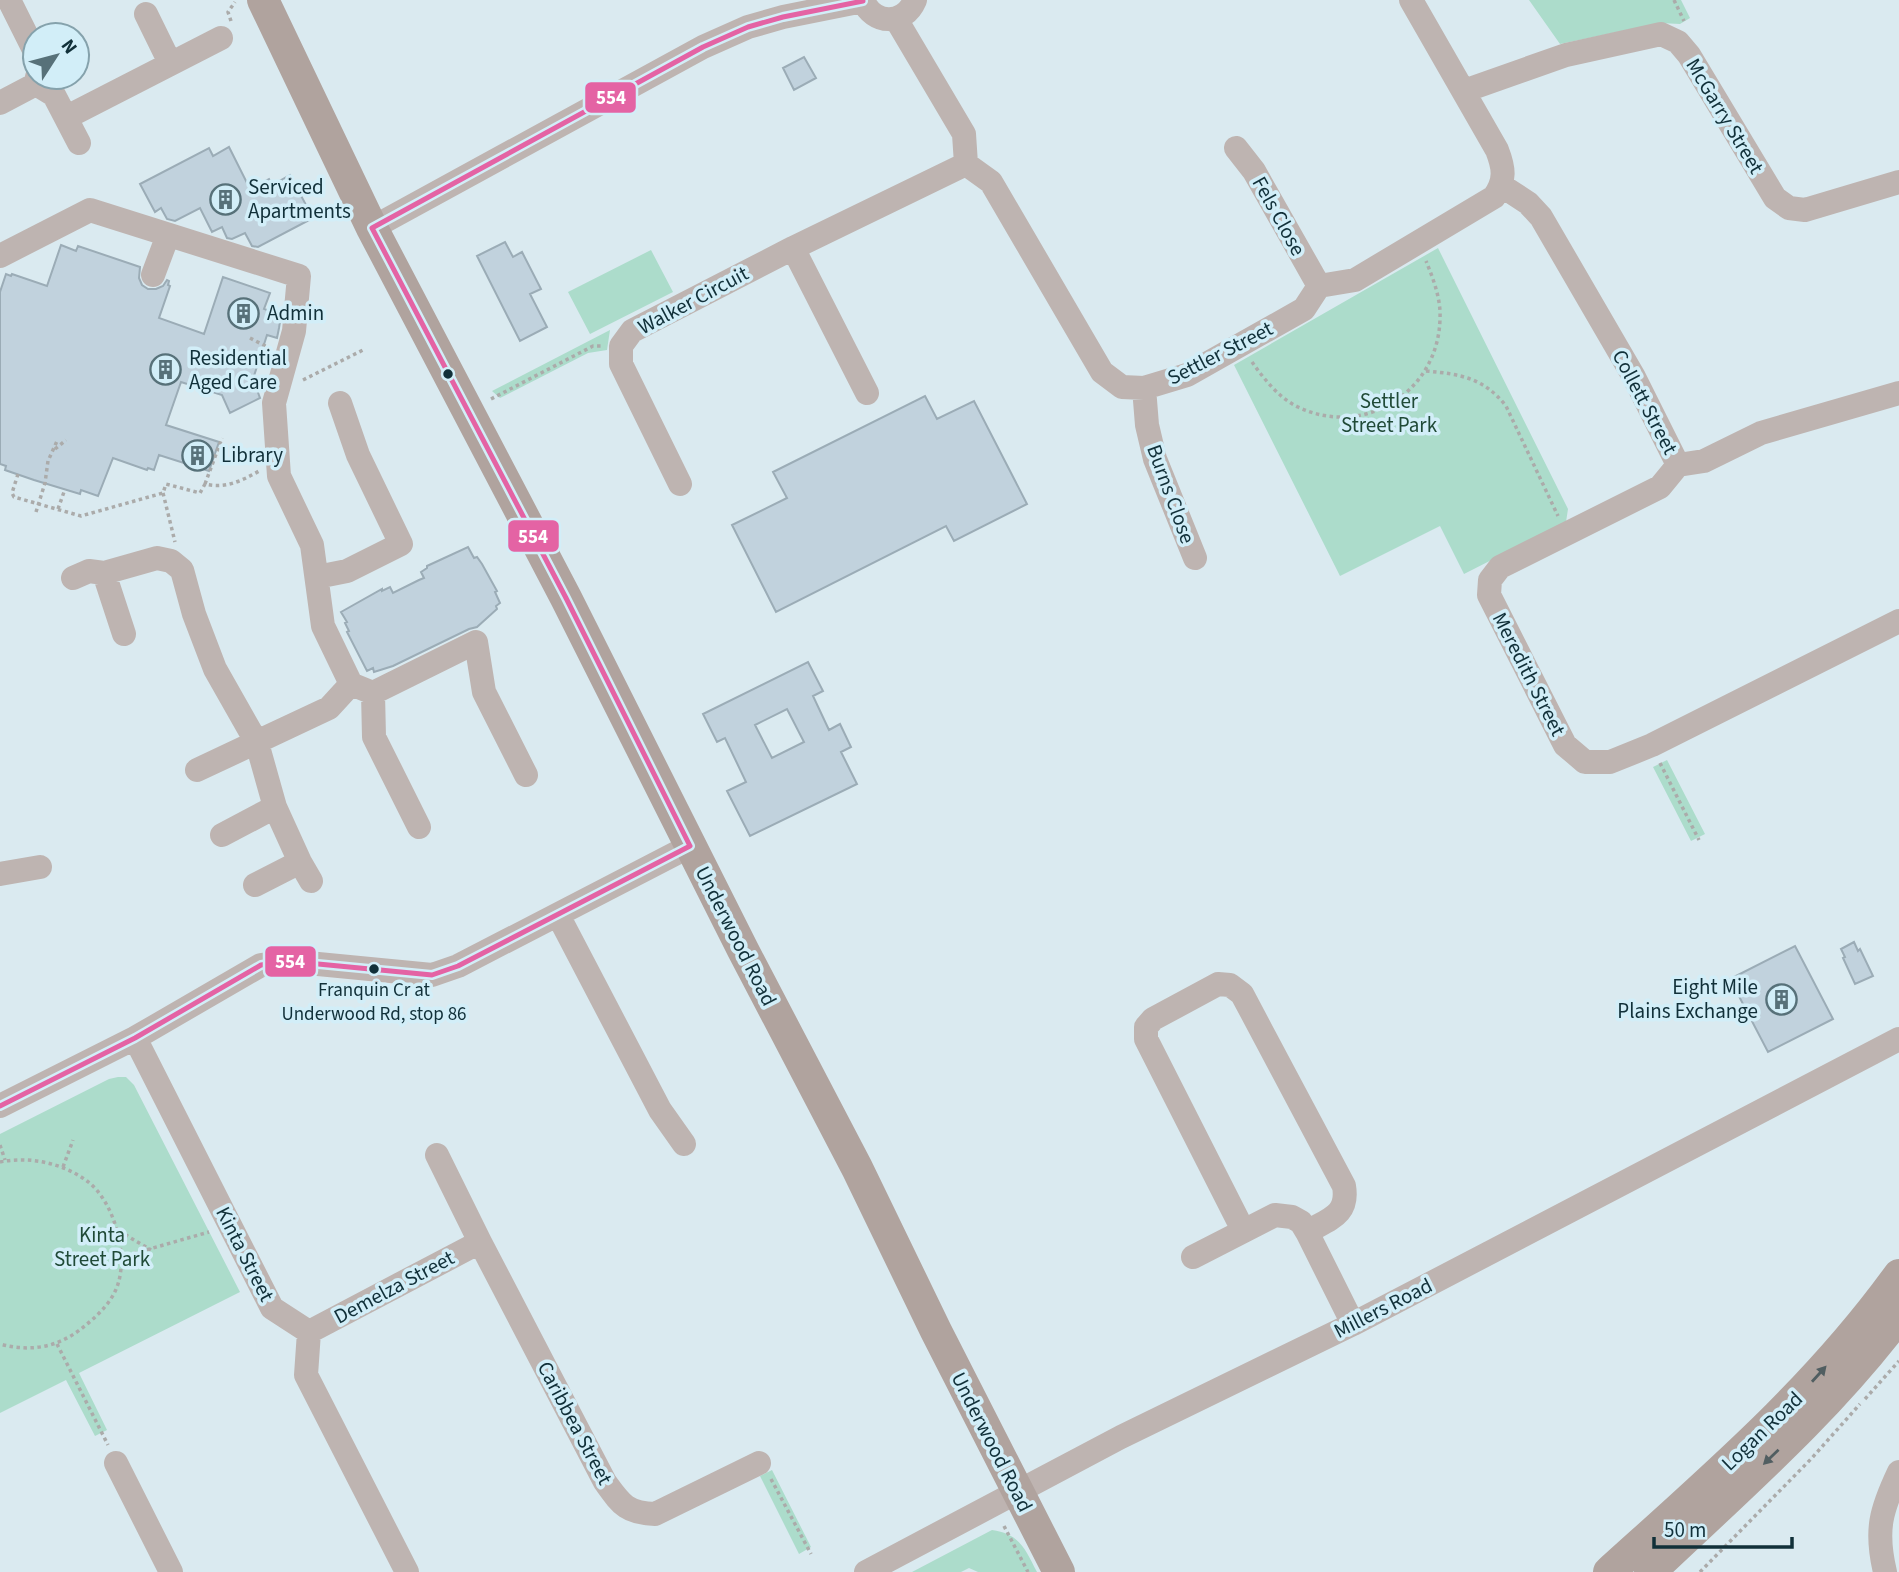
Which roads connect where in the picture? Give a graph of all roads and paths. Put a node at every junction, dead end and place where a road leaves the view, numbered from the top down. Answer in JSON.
{"nodes":[{"id":1,"x":9,"y":0,"type":"edge"},
{"id":2,"x":263,"y":0,"type":"edge"},
{"id":3,"x":915,"y":0,"type":"edge"},
{"id":4,"x":1411,"y":0,"type":"edge"},
{"id":5,"x":863,"y":1,"type":"edge"},
{"id":6,"x":146,"y":13,"type":"dead end"},
{"id":7,"x":896,"y":19,"type":"junction"},
{"id":8,"x":21,"y":24,"type":"edge"},
{"id":9,"x":221,"y":38,"type":"dead end"},
{"id":10,"x":170,"y":63,"type":"junction"},
{"id":11,"x":21,"y":91,"type":"edge"},
{"id":12,"x":49,"y":91,"type":"edge"},
{"id":13,"x":1464,"y":91,"type":"junction"},
{"id":14,"x":0,"y":103,"type":"edge"},
{"id":15,"x":67,"y":117,"type":"junction"},
{"id":16,"x":79,"y":143,"type":"dead end"},
{"id":17,"x":1236,"y":148,"type":"dead end"},
{"id":18,"x":966,"y":164,"type":"junction"},
{"id":19,"x":1899,"y":182,"type":"edge"},
{"id":20,"x":1502,"y":186,"type":"junction"},
{"id":21,"x":372,"y":228,"type":"junction"},
{"id":22,"x":168,"y":235,"type":"junction"},
{"id":23,"x":1417,"y":244,"type":"junction"},
{"id":24,"x":793,"y":248,"type":"junction"},
{"id":25,"x":0,"y":256,"type":"edge"},
{"id":26,"x":153,"y":275,"type":"dead end"},
{"id":27,"x":1319,"y":286,"type":"junction"},
{"id":28,"x":250,"y":338,"type":"dead end"},
{"id":29,"x":1239,"y":345,"type":"junction"},
{"id":30,"x":621,"y":346,"type":"junction"},
{"id":31,"x":366,"y":349,"type":"dead end"},
{"id":32,"x":271,"y":350,"type":"dead end"},
{"id":33,"x":1426,"y":371,"type":"junction"},
{"id":34,"x":291,"y":385,"type":"dead end"},
{"id":35,"x":1144,"y":388,"type":"junction"},
{"id":36,"x":867,"y":393,"type":"dead end"},
{"id":37,"x":1899,"y":393,"type":"edge"},
{"id":38,"x":491,"y":399,"type":"dead end"},
{"id":39,"x":340,"y":402,"type":"dead end"},
{"id":40,"x":222,"y":438,"type":"dead end"},
{"id":41,"x":66,"y":440,"type":"dead end"},
{"id":42,"x":57,"y":441,"type":"dead end"},
{"id":43,"x":54,"y":450,"type":"junction"},
{"id":44,"x":1678,"y":465,"type":"junction"},
{"id":45,"x":267,"y":467,"type":"dead end"},
{"id":46,"x":18,"y":474,"type":"dead end"},
{"id":47,"x":205,"y":484,"type":"junction"},
{"id":48,"x":680,"y":484,"type":"dead end"},
{"id":49,"x":65,"y":489,"type":"dead end"},
{"id":50,"x":163,"y":493,"type":"junction"},
{"id":51,"x":39,"y":504,"type":"junction"},
{"id":52,"x":58,"y":509,"type":"junction"},
{"id":53,"x":36,"y":512,"type":"dead end"},
{"id":54,"x":1565,"y":534,"type":"junction"},
{"id":55,"x":1195,"y":558,"type":"dead end"},
{"id":56,"x":169,"y":560,"type":"junction"},
{"id":57,"x":104,"y":573,"type":"junction"},
{"id":58,"x":317,"y":577,"type":"junction"},
{"id":59,"x":74,"y":578,"type":"dead end"},
{"id":60,"x":1899,"y":621,"type":"edge"},
{"id":61,"x":124,"y":634,"type":"dead end"},
{"id":62,"x":362,"y":689,"type":"junction"},
{"id":63,"x":257,"y":743,"type":"junction"},
{"id":64,"x":1652,"y":746,"type":"junction"},
{"id":65,"x":197,"y":770,"type":"dead end"},
{"id":66,"x":526,"y":775,"type":"dead end"},
{"id":67,"x":275,"y":807,"type":"junction"},
{"id":68,"x":419,"y":827,"type":"dead end"},
{"id":69,"x":222,"y":835,"type":"dead end"},
{"id":70,"x":1699,"y":840,"type":"dead end"},
{"id":71,"x":690,"y":846,"type":"junction"},
{"id":72,"x":40,"y":867,"type":"dead end"},
{"id":73,"x":0,"y":874,"type":"edge"},
{"id":74,"x":256,"y":885,"type":"dead end"},
{"id":75,"x":558,"y":915,"type":"junction"},
{"id":76,"x":135,"y":1038,"type":"junction"},
{"id":77,"x":1899,"y":1039,"type":"edge"},
{"id":78,"x":0,"y":1107,"type":"edge"},
{"id":79,"x":73,"y":1140,"type":"dead end"},
{"id":80,"x":684,"y":1144,"type":"dead end"},
{"id":81,"x":0,"y":1145,"type":"edge"},
{"id":82,"x":437,"y":1155,"type":"dead end"},
{"id":83,"x":3,"y":1161,"type":"edge"},
{"id":84,"x":63,"y":1167,"type":"junction"},
{"id":85,"x":117,"y":1230,"type":"junction"},
{"id":86,"x":1243,"y":1230,"type":"junction"},
{"id":87,"x":209,"y":1232,"type":"dead end"},
{"id":88,"x":1307,"y":1232,"type":"junction"},
{"id":89,"x":480,"y":1242,"type":"junction"},
{"id":90,"x":151,"y":1250,"type":"junction"},
{"id":91,"x":1193,"y":1256,"type":"dead end"},
{"id":92,"x":122,"y":1264,"type":"junction"},
{"id":93,"x":1899,"y":1275,"type":"edge"},
{"id":94,"x":1899,"y":1316,"type":"edge"},
{"id":95,"x":1353,"y":1324,"type":"junction"},
{"id":96,"x":309,"y":1332,"type":"junction"},
{"id":97,"x":0,"y":1344,"type":"edge"},
{"id":98,"x":57,"y":1344,"type":"junction"},
{"id":99,"x":1899,"y":1361,"type":"edge"},
{"id":100,"x":116,"y":1463,"type":"joint"},
{"id":101,"x":758,"y":1463,"type":"joint"},
{"id":102,"x":1899,"y":1472,"type":"edge"},
{"id":103,"x":1018,"y":1492,"type":"junction"},
{"id":104,"x":1004,"y":1526,"type":"dead end"},
{"id":105,"x":811,"y":1554,"type":"dead end"},
{"id":106,"x":172,"y":1572,"type":"edge"},
{"id":107,"x":407,"y":1572,"type":"edge"},
{"id":108,"x":866,"y":1572,"type":"edge"},
{"id":109,"x":1028,"y":1572,"type":"edge"},
{"id":110,"x":1059,"y":1572,"type":"edge"},
{"id":111,"x":1609,"y":1572,"type":"edge"},
{"id":112,"x":1650,"y":1572,"type":"edge"},
{"id":113,"x":1700,"y":1572,"type":"edge"},
{"id":114,"x":1885,"y":1572,"type":"edge"}],
"edges":[{"from":1,"to":8,"type":"street"},
{"from":2,"to":21,"type":"main road","name":"Underwood Road"},
{"from":3,"to":7,"type":"street"},
{"from":4,"to":13,"type":"street"},
{"from":5,"to":7,"type":"street"},
{"from":5,"to":21,"type":"street"},
{"from":6,"to":10,"type":"street"},
{"from":7,"to":18,"type":"street"},
{"from":9,"to":10,"type":"street"},
{"from":10,"to":15,"type":"street"},
{"from":11,"to":14,"type":"street"},
{"from":12,"to":15,"type":"street"},
{"from":13,"to":19,"type":"street","name":"McGarry Street"},
{"from":13,"to":20,"type":"street"},
{"from":15,"to":16,"type":"street"},
{"from":17,"to":27,"type":"street","name":"Fels Close"},
{"from":18,"to":24,"type":"street","name":"Walker Circuit"},
{"from":18,"to":35,"type":"street","name":"Settler Street"},
{"from":20,"to":23,"type":"street"},
{"from":20,"to":44,"type":"street","name":"Collett Street"},
{"from":21,"to":71,"type":"main road","name":"Underwood Road"},
{"from":22,"to":25,"type":"street"},
{"from":22,"to":26,"type":"street"},
{"from":22,"to":58,"type":"street"},
{"from":23,"to":27,"type":"street"},
{"from":23,"to":33,"type":"path"},
{"from":24,"to":30,"type":"street","name":"Walker Circuit"},
{"from":24,"to":36,"type":"street"},
{"from":27,"to":29,"type":"street","name":"Settler Street"},
{"from":28,"to":32,"type":"path"},
{"from":29,"to":33,"type":"path"},
{"from":29,"to":35,"type":"street","name":"Settler Street"},
{"from":30,"to":38,"type":"path"},
{"from":30,"to":48,"type":"street","name":"Walker Circuit"},
{"from":31,"to":34,"type":"path"},
{"from":33,"to":54,"type":"path"},
{"from":35,"to":55,"type":"street","name":"Burns Close"},
{"from":37,"to":44,"type":"street","name":"Collett Street"},
{"from":39,"to":58,"type":"street"},
{"from":40,"to":47,"type":"path"},
{"from":41,"to":43,"type":"path"},
{"from":42,"to":43,"type":"path"},
{"from":43,"to":51,"type":"path"},
{"from":44,"to":54,"type":"street","name":"Meredith Street"},
{"from":45,"to":47,"type":"path"},
{"from":46,"to":51,"type":"path"},
{"from":47,"to":50,"type":"path"},
{"from":49,"to":52,"type":"path"},
{"from":50,"to":52,"type":"path"},
{"from":50,"to":56,"type":"path"},
{"from":51,"to":52,"type":"path"},
{"from":51,"to":53,"type":"path"},
{"from":54,"to":64,"type":"street","name":"Meredith Street"},
{"from":56,"to":57,"type":"street"},
{"from":56,"to":63,"type":"street"},
{"from":57,"to":59,"type":"street"},
{"from":57,"to":61,"type":"street"},
{"from":58,"to":62,"type":"street"},
{"from":60,"to":64,"type":"street","name":"Meredith Street"},
{"from":62,"to":63,"type":"street"},
{"from":62,"to":66,"type":"street"},
{"from":62,"to":68,"type":"street"},
{"from":63,"to":65,"type":"street"},
{"from":63,"to":67,"type":"street"},
{"from":64,"to":70,"type":"path"},
{"from":67,"to":69,"type":"street"},
{"from":67,"to":74,"type":"street"},
{"from":71,"to":75,"type":"street"},
{"from":71,"to":103,"type":"main road","name":"Underwood Road"},
{"from":72,"to":73,"type":"street"},
{"from":75,"to":76,"type":"street"},
{"from":75,"to":80,"type":"street"},
{"from":76,"to":78,"type":"street"},
{"from":76,"to":96,"type":"street","name":"Kinta Street"},
{"from":77,"to":95,"type":"street","name":"Millers Road"},
{"from":79,"to":84,"type":"path"},
{"from":81,"to":83,"type":"path"},
{"from":82,"to":89,"type":"street","name":"Caribbea Street"},
{"from":83,"to":84,"type":"path"},
{"from":84,"to":85,"type":"path"},
{"from":85,"to":90,"type":"path"},
{"from":85,"to":92,"type":"path"},
{"from":86,"to":88,"type":"street"},
{"from":86,"to":88,"type":"street"},
{"from":86,"to":91,"type":"street"},
{"from":87,"to":90,"type":"path"},
{"from":88,"to":95,"type":"street"},
{"from":89,"to":96,"type":"street","name":"Demelza Street"},
{"from":89,"to":101,"type":"street","name":"Caribbea Street"},
{"from":90,"to":92,"type":"path"},
{"from":92,"to":98,"type":"path"},
{"from":111,"to":93,"type":"main road","name":"Logan Road","one_way":true},
{"from":94,"to":112,"type":"main road","name":"Logan Road","one_way":true},
{"from":95,"to":103,"type":"street","name":"Millers Road"},
{"from":96,"to":107,"type":"street"},
{"from":97,"to":98,"type":"path"},
{"from":98,"to":100,"type":"path"},
{"from":99,"to":113,"type":"path"},
{"from":100,"to":106,"type":"street"},
{"from":101,"to":105,"type":"path"},
{"from":102,"to":114,"type":"street"},
{"from":103,"to":108,"type":"street","name":"Millers Road"},
{"from":103,"to":110,"type":"main road","name":"Underwood Road"},
{"from":104,"to":109,"type":"path"}]}
